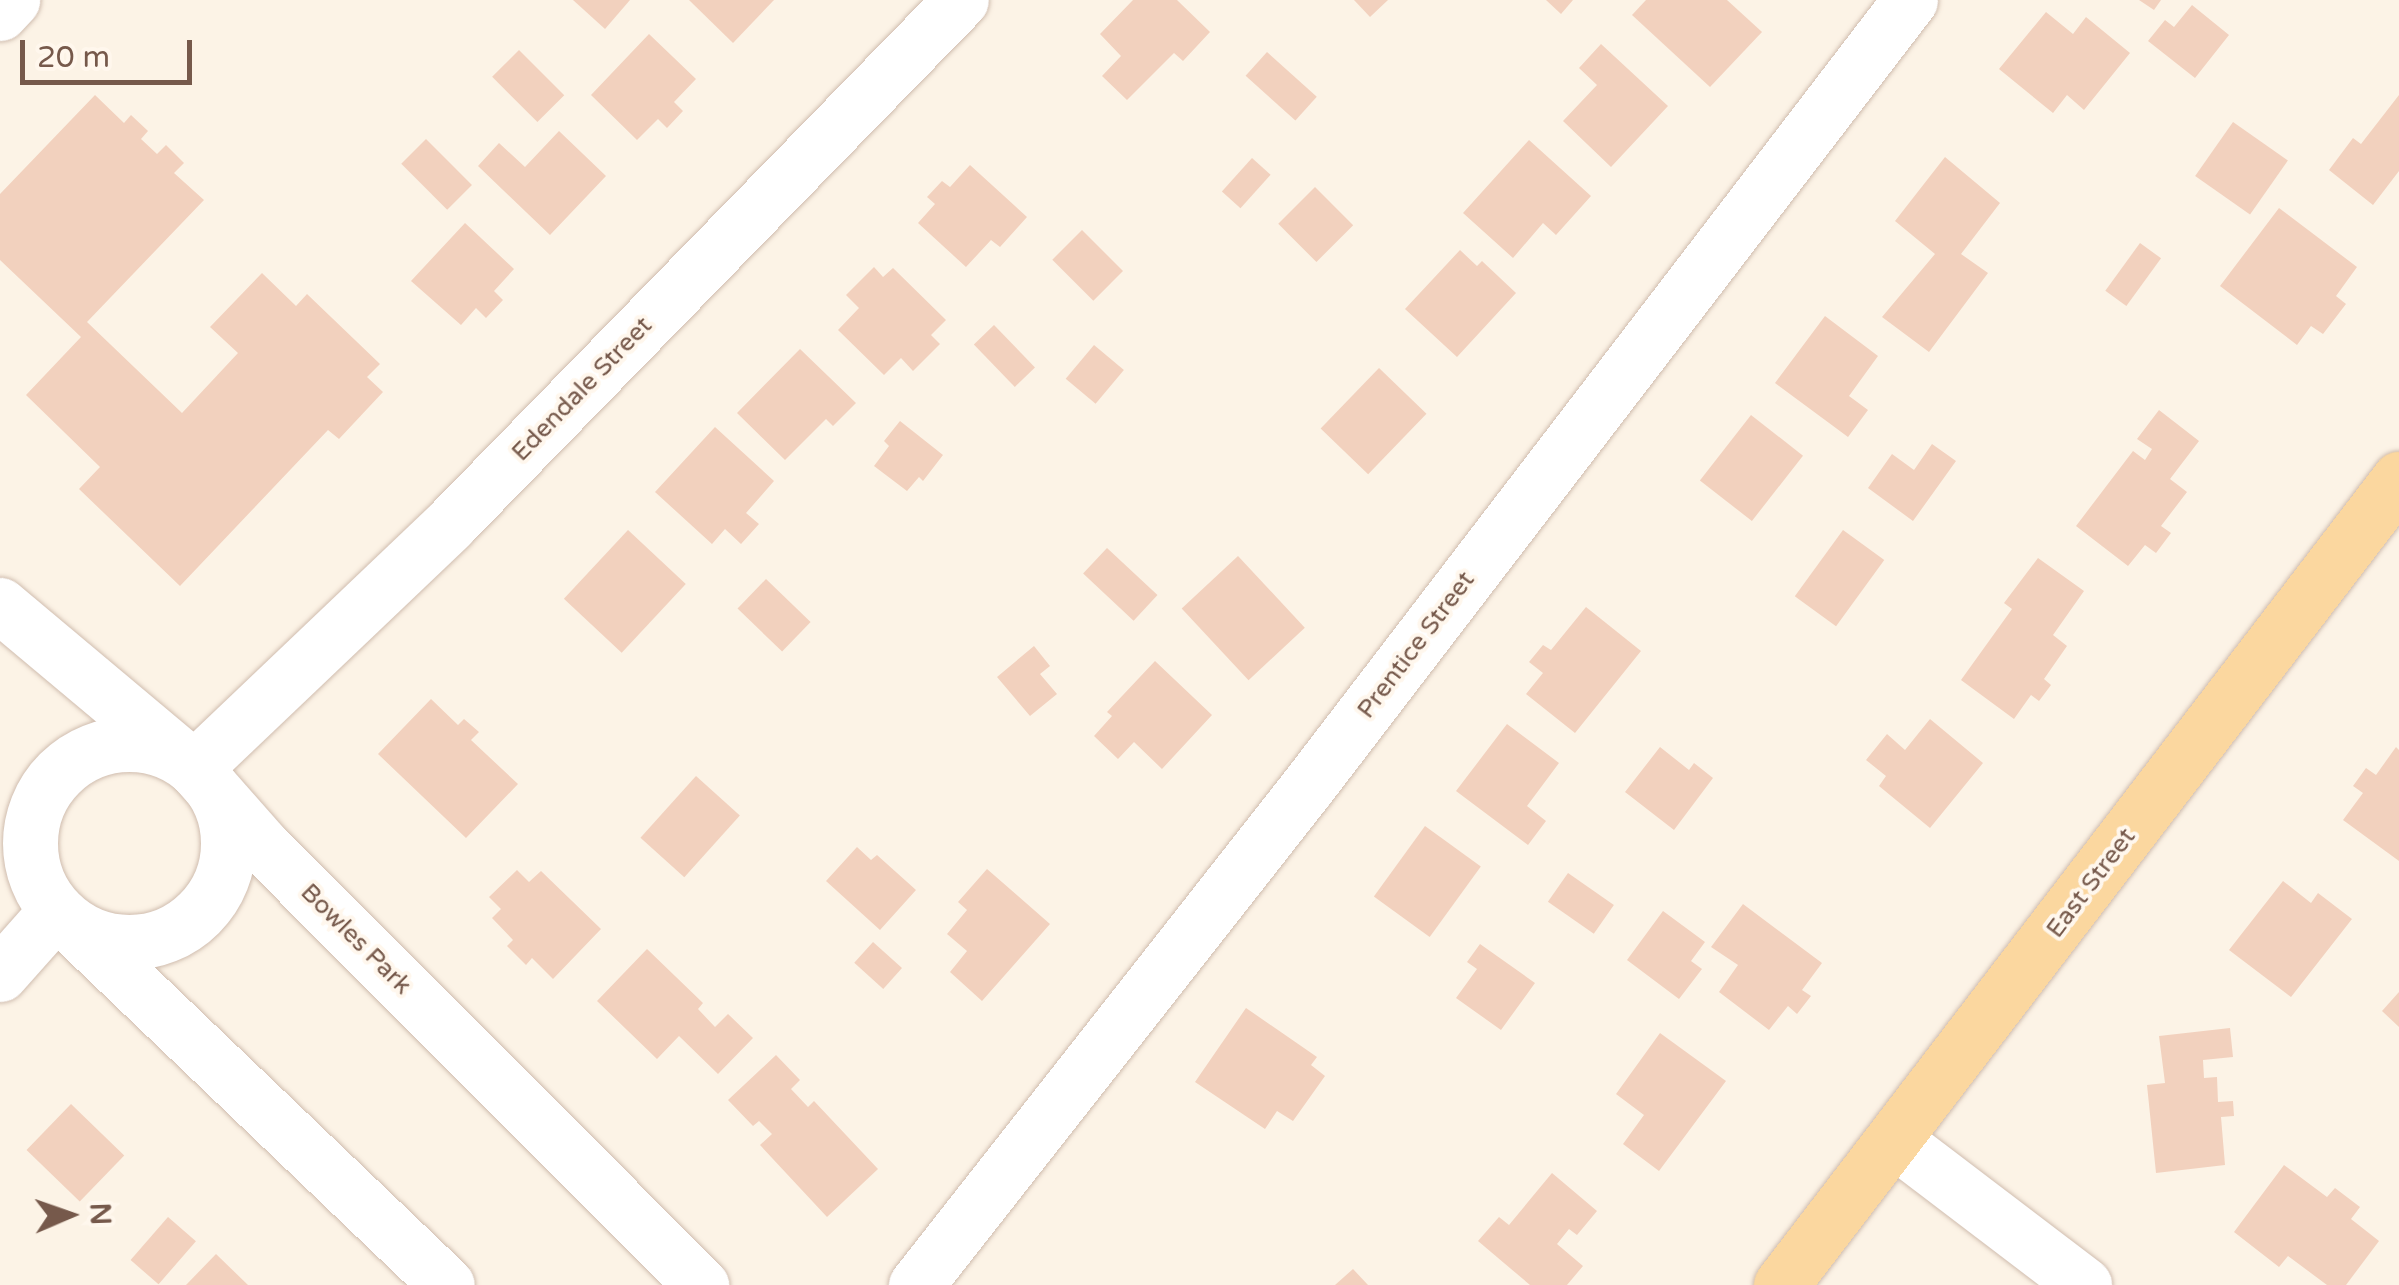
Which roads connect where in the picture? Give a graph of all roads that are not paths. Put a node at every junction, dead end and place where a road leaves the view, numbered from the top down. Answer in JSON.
{"nodes":[{"id":1,"x":12,"y":0,"type":"edge"},
{"id":2,"x":961,"y":0,"type":"edge"},
{"id":3,"x":1910,"y":0,"type":"edge"},
{"id":4,"x":0,"y":13,"type":"edge"},
{"id":5,"x":2399,"y":478,"type":"edge"},
{"id":6,"x":0,"y":605,"type":"edge"},
{"id":7,"x":194,"y":768,"type":"junction"},
{"id":8,"x":0,"y":853,"type":"edge"},
{"id":9,"x":56,"y":911,"type":"junction"},
{"id":10,"x":0,"y":974,"type":"edge"},
{"id":11,"x":1894,"y":1140,"type":"junction"},
{"id":12,"x":446,"y":1285,"type":"edge"},
{"id":13,"x":701,"y":1285,"type":"edge"},
{"id":14,"x":916,"y":1285,"type":"edge"},
{"id":15,"x":1782,"y":1285,"type":"edge"},
{"id":16,"x":2084,"y":1285,"type":"edge"}],
"edges":[{"from":1,"to":4,"type":"street"},
{"from":2,"to":7,"type":"street","name":"Edendale Street"},
{"from":3,"to":14,"type":"street","name":"Prentice Street"},
{"from":5,"to":11,"type":"main road","name":"East Street"},
{"from":6,"to":7,"type":"street","name":"Bowles Park"},
{"from":7,"to":9,"type":"street"},
{"from":7,"to":9,"type":"street"},
{"from":7,"to":13,"type":"street","name":"Bowles Park"},
{"from":8,"to":9,"type":"street"},
{"from":9,"to":10,"type":"street"},
{"from":9,"to":12,"type":"street"},
{"from":11,"to":15,"type":"main road","name":"East Street"},
{"from":11,"to":16,"type":"street"}]}
